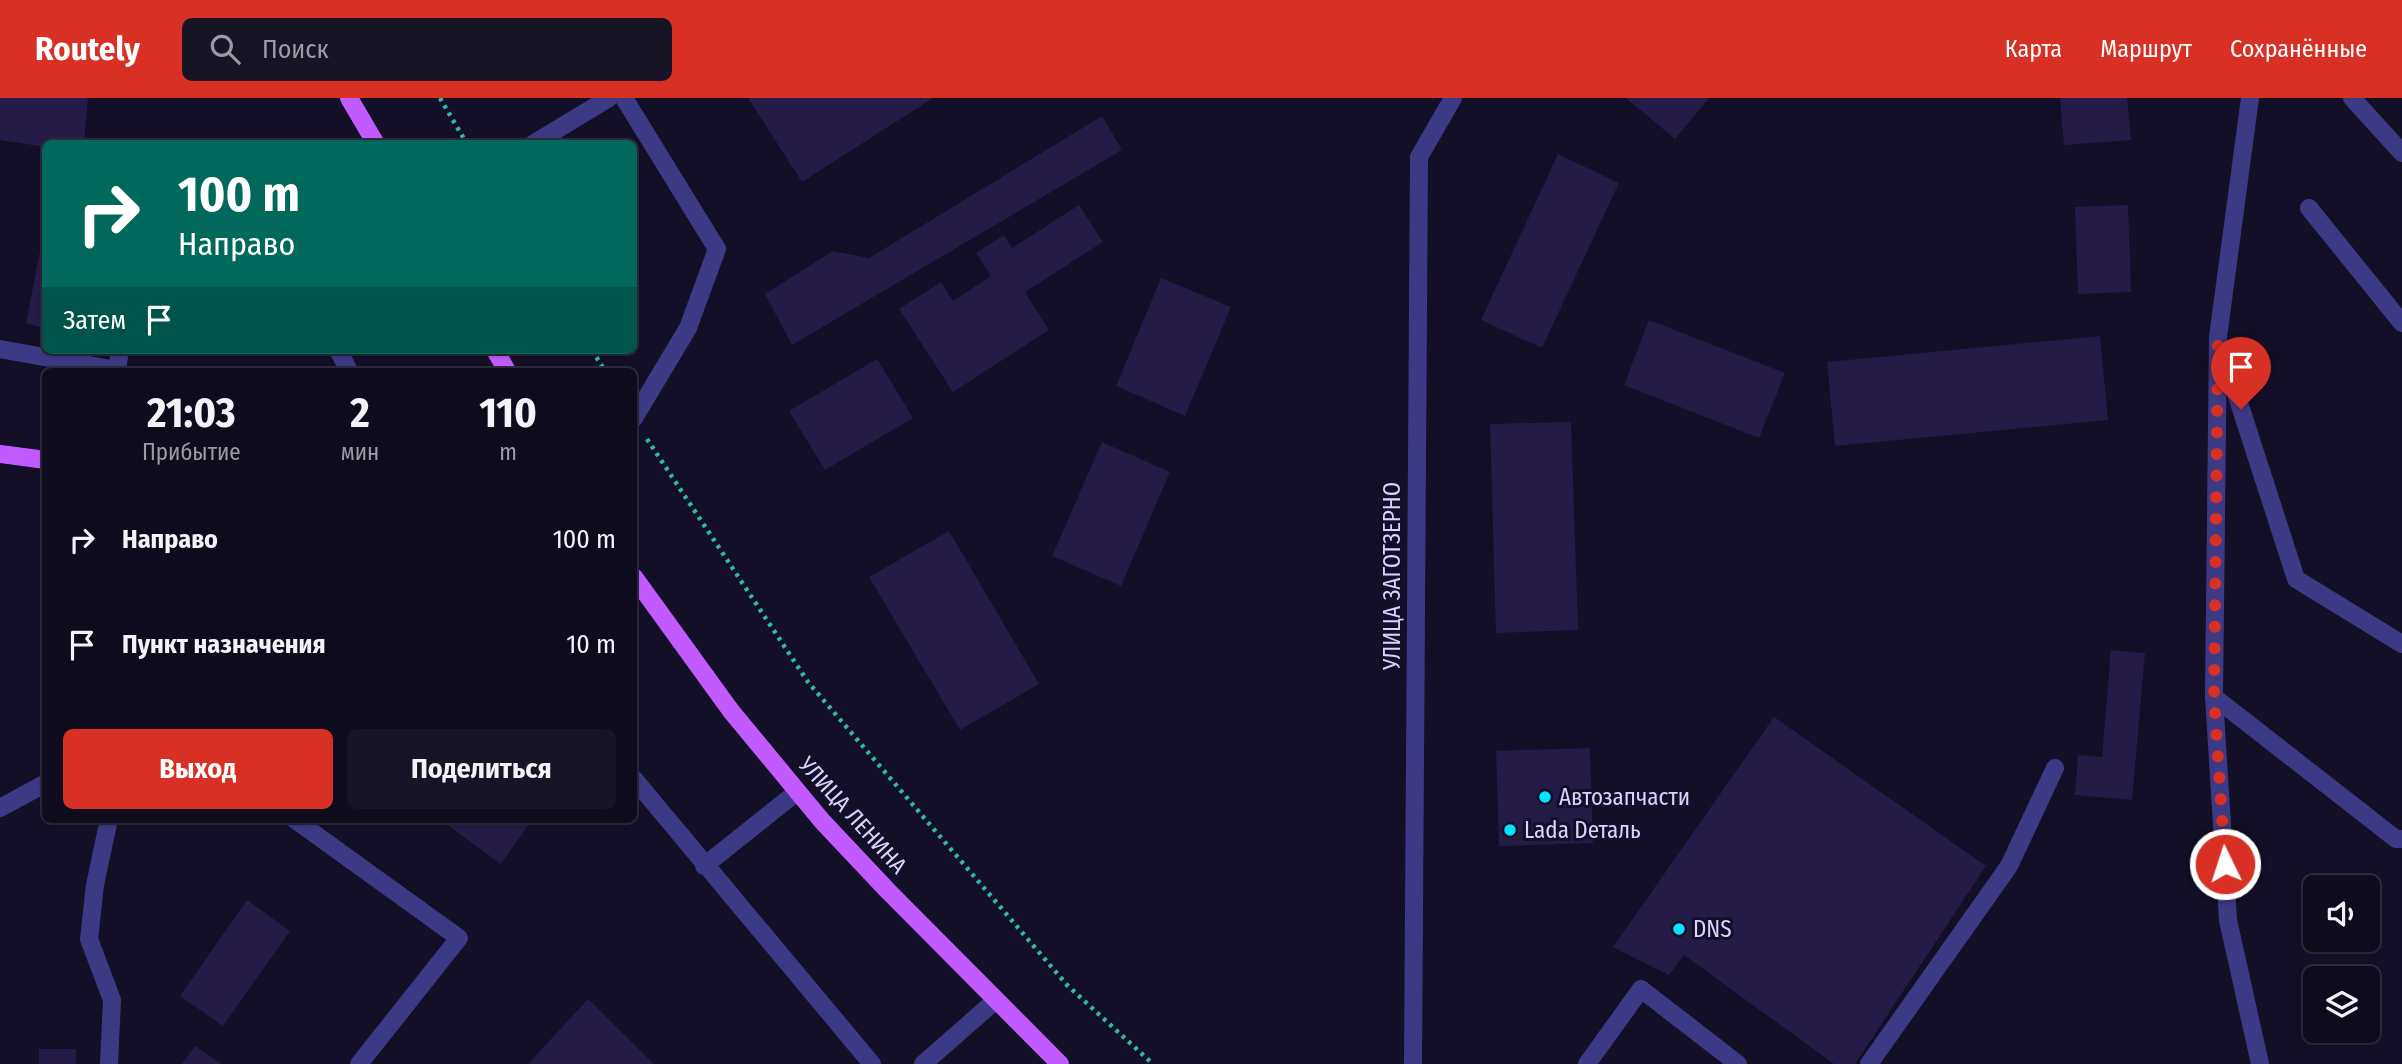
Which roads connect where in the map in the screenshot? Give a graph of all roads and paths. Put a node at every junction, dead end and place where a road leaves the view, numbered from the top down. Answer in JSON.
{"nodes":[{"id":1,"x":349,"y":98,"type":"edge"},
{"id":2,"x":440,"y":98,"type":"edge"},
{"id":3,"x":609,"y":98,"type":"edge"},
{"id":4,"x":624,"y":98,"type":"edge"},
{"id":5,"x":1453,"y":98,"type":"edge"},
{"id":6,"x":2250,"y":98,"type":"edge"},
{"id":7,"x":2352,"y":98,"type":"edge"},
{"id":8,"x":374,"y":140,"type":"edge"},
{"id":9,"x":465,"y":140,"type":"edge"},
{"id":10,"x":540,"y":140,"type":"edge"},
{"id":11,"x":2399,"y":142,"type":"edge"},
{"id":12,"x":2309,"y":208,"type":"dead end"},
{"id":13,"x":2402,"y":323,"type":"edge"},
{"id":14,"x":2218,"y":337,"type":"junction"},
{"id":15,"x":0,"y":349,"type":"edge"},
{"id":16,"x":110,"y":368,"type":"edge"},
{"id":17,"x":637,"y":413,"type":"edge"},
{"id":18,"x":637,"y":423,"type":"edge"},
{"id":19,"x":0,"y":454,"type":"edge"},
{"id":20,"x":42,"y":459,"type":"edge"},
{"id":21,"x":637,"y":581,"type":"edge"},
{"id":22,"x":2402,"y":644,"type":"edge"},
{"id":23,"x":2214,"y":697,"type":"junction"},
{"id":24,"x":2055,"y":768,"type":"dead end"},
{"id":25,"x":637,"y":783,"type":"edge"},
{"id":26,"x":42,"y":785,"type":"edge"},
{"id":27,"x":797,"y":792,"type":"junction"},
{"id":28,"x":0,"y":808,"type":"edge"},
{"id":29,"x":108,"y":823,"type":"edge"},
{"id":30,"x":300,"y":823,"type":"edge"},
{"id":31,"x":2400,"y":842,"type":"edge"},
{"id":32,"x":704,"y":866,"type":"junction"},
{"id":33,"x":996,"y":1000,"type":"junction"},
{"id":34,"x":109,"y":1064,"type":"edge"},
{"id":35,"x":359,"y":1064,"type":"edge"},
{"id":36,"x":872,"y":1064,"type":"edge"},
{"id":37,"x":923,"y":1064,"type":"edge"},
{"id":38,"x":1060,"y":1064,"type":"edge"},
{"id":39,"x":1153,"y":1064,"type":"edge"},
{"id":40,"x":1413,"y":1064,"type":"edge"},
{"id":41,"x":1587,"y":1064,"type":"edge"},
{"id":42,"x":1738,"y":1064,"type":"edge"},
{"id":43,"x":1869,"y":1064,"type":"edge"},
{"id":44,"x":2260,"y":1064,"type":"edge"}],
"edges":[{"from":1,"to":8,"type":"main road"},
{"from":2,"to":9,"type":"path"},
{"from":3,"to":10,"type":"street"},
{"from":4,"to":17,"type":"street"},
{"from":5,"to":40,"type":"street","name":"УЛИЦА ЗАГОТЗЕРНО"},
{"from":6,"to":14,"type":"street"},
{"from":7,"to":11,"type":"street"},
{"from":12,"to":13,"type":"street"},
{"from":14,"to":22,"type":"street"},
{"from":14,"to":23,"type":"street"},
{"from":15,"to":16,"type":"street"},
{"from":18,"to":39,"type":"path"},
{"from":19,"to":20,"type":"main road"},
{"from":21,"to":27,"type":"main road","name":"УЛИЦА ЛЕНИНА"},
{"from":23,"to":31,"type":"street"},
{"from":23,"to":44,"type":"street"},
{"from":24,"to":43,"type":"street"},
{"from":25,"to":32,"type":"street"},
{"from":26,"to":28,"type":"street"},
{"from":27,"to":32,"type":"street"},
{"from":27,"to":33,"type":"main road","name":"УЛИЦА ЛЕНИНА"},
{"from":29,"to":34,"type":"street"},
{"from":30,"to":35,"type":"street"},
{"from":32,"to":36,"type":"street"},
{"from":33,"to":37,"type":"street"},
{"from":33,"to":38,"type":"main road","name":"УЛИЦА ЛЕНИНА"},
{"from":41,"to":42,"type":"street"}]}
